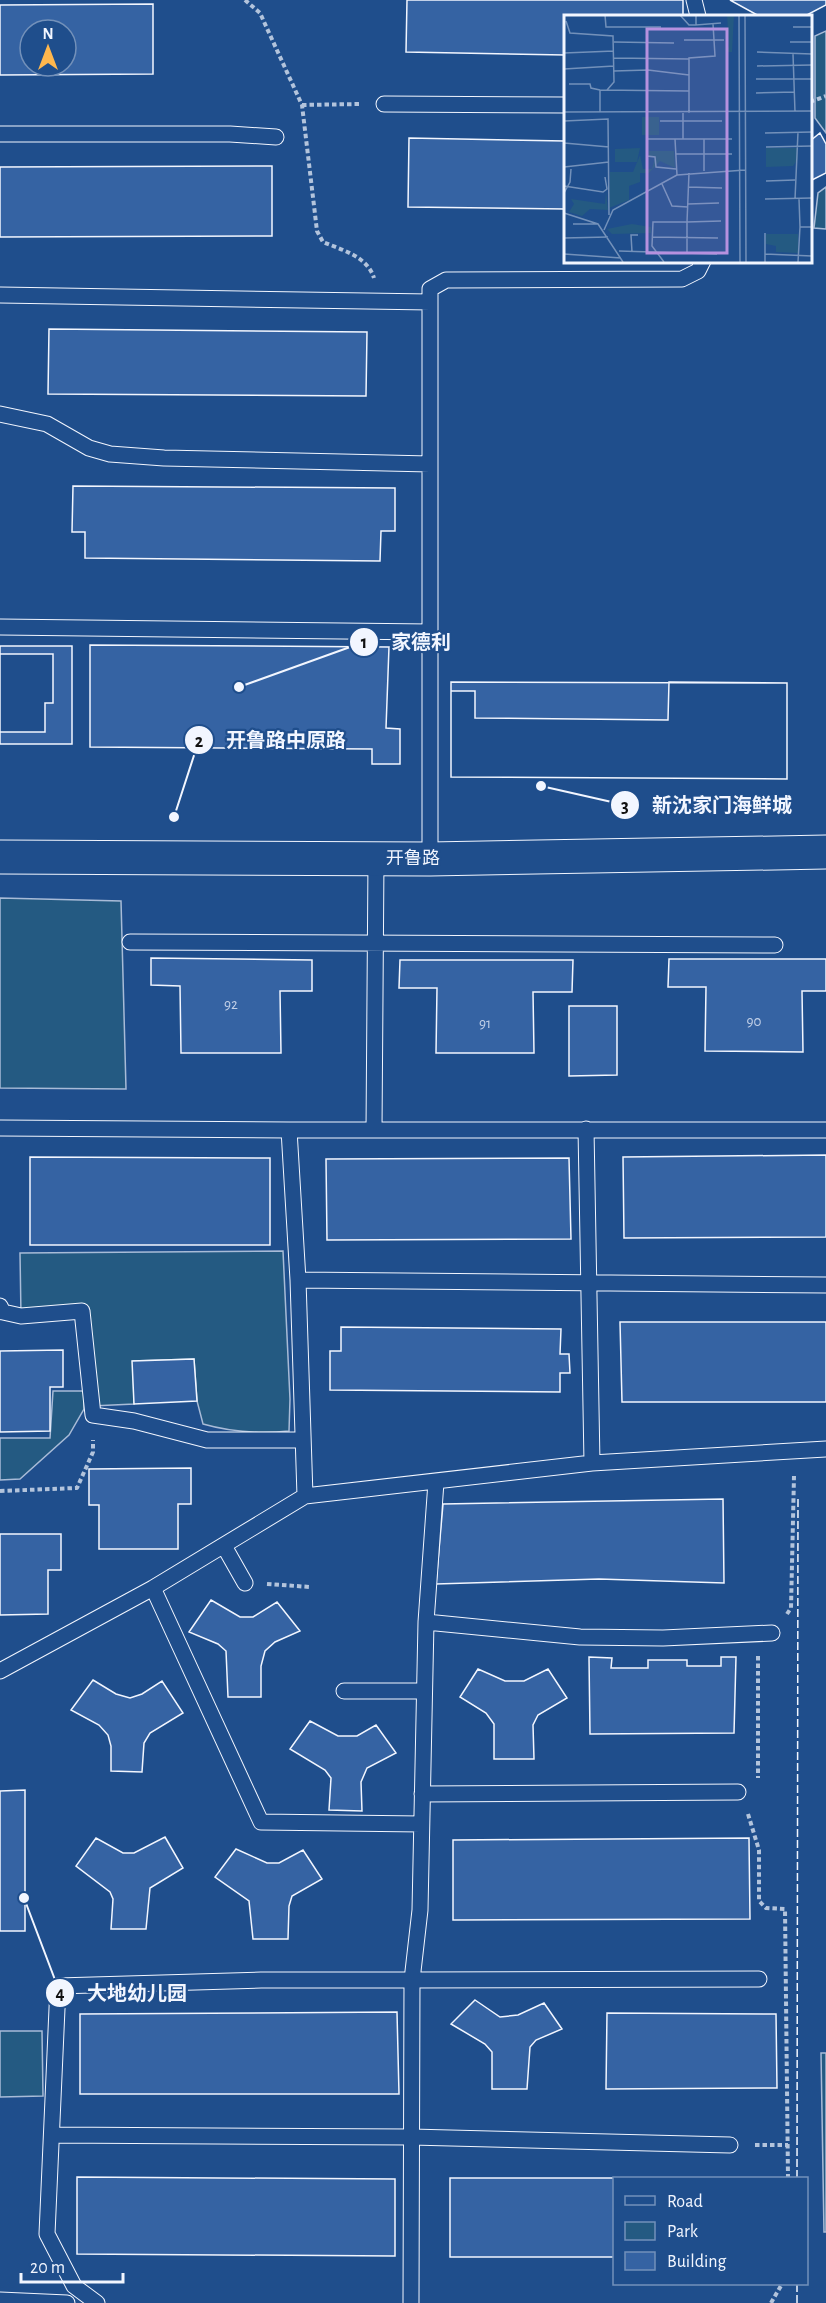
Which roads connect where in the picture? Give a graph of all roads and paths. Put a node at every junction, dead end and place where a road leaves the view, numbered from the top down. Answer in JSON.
{"nodes":[{"id":1,"x":245,"y":0,"type":"edge"},
{"id":2,"x":693,"y":0,"type":"edge"},
{"id":3,"x":698,"y":15,"type":"edge"},
{"id":4,"x":826,"y":96,"type":"edge"},
{"id":5,"x":811,"y":102,"type":"edge"},
{"id":6,"x":384,"y":104,"type":"joint"},
{"id":7,"x":302,"y":105,"type":"junction"},
{"id":8,"x":564,"y":105,"type":"edge"},
{"id":9,"x":0,"y":134,"type":"edge"},
{"id":10,"x":276,"y":136,"type":"dead end"},
{"id":11,"x":702,"y":262,"type":"edge"},
{"id":12,"x":0,"y":295,"type":"edge"},
{"id":13,"x":381,"y":301,"type":"junction"},
{"id":14,"x":430,"y":302,"type":"junction"},
{"id":15,"x":0,"y":414,"type":"edge"},
{"id":16,"x":430,"y":464,"type":"junction"},
{"id":17,"x":0,"y":627,"type":"edge"},
{"id":18,"x":430,"y":632,"type":"junction"},
{"id":19,"x":826,"y":852,"type":"edge"},
{"id":20,"x":0,"y":857,"type":"edge"},
{"id":21,"x":376,"y":859,"type":"junction"},
{"id":22,"x":430,"y":859,"type":"junction"},
{"id":23,"x":130,"y":942,"type":"dead end"},
{"id":24,"x":376,"y":943,"type":"junction"},
{"id":25,"x":775,"y":945,"type":"dead end"},
{"id":26,"x":0,"y":1128,"type":"edge"},
{"id":27,"x":586,"y":1129,"type":"junction"},
{"id":28,"x":289,"y":1130,"type":"junction"},
{"id":29,"x":374,"y":1130,"type":"junction"},
{"id":30,"x":826,"y":1130,"type":"edge"},
{"id":31,"x":298,"y":1280,"type":"junction"},
{"id":32,"x":590,"y":1283,"type":"junction"},
{"id":33,"x":826,"y":1285,"type":"edge"},
{"id":34,"x":0,"y":1306,"type":"edge"},
{"id":35,"x":93,"y":1415,"type":"junction"},
{"id":36,"x":303,"y":1440,"type":"junction"},
{"id":37,"x":826,"y":1449,"type":"edge"},
{"id":38,"x":592,"y":1464,"type":"junction"},
{"id":39,"x":436,"y":1482,"type":"junction"},
{"id":40,"x":0,"y":1491,"type":"edge"},
{"id":41,"x":305,"y":1496,"type":"junction"},
{"id":42,"x":224,"y":1545,"type":"junction"},
{"id":43,"x":245,"y":1583,"type":"joint"},
{"id":44,"x":310,"y":1587,"type":"dead end"},
{"id":45,"x":153,"y":1588,"type":"junction"},
{"id":46,"x":426,"y":1622,"type":"junction"},
{"id":47,"x":772,"y":1633,"type":"dead end"},
{"id":48,"x":0,"y":1671,"type":"edge"},
{"id":49,"x":344,"y":1691,"type":"dead end"},
{"id":50,"x":424,"y":1691,"type":"junction"},
{"id":51,"x":738,"y":1792,"type":"dead end"},
{"id":52,"x":422,"y":1794,"type":"junction"},
{"id":53,"x":421,"y":1824,"type":"junction"},
{"id":54,"x":759,"y":1979,"type":"dead end"},
{"id":55,"x":412,"y":1980,"type":"junction"},
{"id":56,"x":52,"y":2135,"type":"junction"},
{"id":57,"x":411,"y":2137,"type":"junction"},
{"id":58,"x":730,"y":2145,"type":"joint"},
{"id":59,"x":788,"y":2145,"type":"dead end"},
{"id":60,"x":781,"y":2285,"type":"edge"},
{"id":61,"x":0,"y":2300,"type":"edge"},
{"id":62,"x":67,"y":2303,"type":"edge"},
{"id":63,"x":97,"y":2303,"type":"edge"},
{"id":64,"x":411,"y":2303,"type":"edge"},
{"id":65,"x":771,"y":2303,"type":"edge"}],
"edges":[{"from":1,"to":7,"type":"path"},
{"from":2,"to":3,"type":"lane"},
{"from":4,"to":5,"type":"path"},
{"from":6,"to":7,"type":"path"},
{"from":6,"to":8,"type":"lane"},
{"from":7,"to":13,"type":"path"},
{"from":9,"to":10,"type":"lane"},
{"from":11,"to":14,"type":"lane"},
{"from":12,"to":13,"type":"lane"},
{"from":13,"to":14,"type":"lane"},
{"from":14,"to":16,"type":"lane"},
{"from":15,"to":16,"type":"lane"},
{"from":16,"to":18,"type":"lane"},
{"from":17,"to":18,"type":"lane"},
{"from":18,"to":22,"type":"lane"},
{"from":19,"to":22,"type":"street","name":"开鲁路"},
{"from":20,"to":21,"type":"street","name":"开鲁路"},
{"from":21,"to":22,"type":"street","name":"开鲁路"},
{"from":21,"to":24,"type":"lane"},
{"from":23,"to":24,"type":"lane"},
{"from":24,"to":25,"type":"lane"},
{"from":24,"to":29,"type":"lane"},
{"from":26,"to":28,"type":"lane"},
{"from":27,"to":29,"type":"lane"},
{"from":27,"to":30,"type":"lane"},
{"from":27,"to":32,"type":"lane"},
{"from":28,"to":29,"type":"lane"},
{"from":28,"to":31,"type":"lane"},
{"from":31,"to":32,"type":"lane"},
{"from":31,"to":36,"type":"lane"},
{"from":32,"to":33,"type":"lane"},
{"from":32,"to":38,"type":"lane"},
{"from":34,"to":35,"type":"lane"},
{"from":35,"to":36,"type":"lane"},
{"from":35,"to":40,"type":"path"},
{"from":36,"to":41,"type":"lane"},
{"from":37,"to":38,"type":"lane"},
{"from":38,"to":39,"type":"lane"},
{"from":39,"to":41,"type":"lane"},
{"from":39,"to":46,"type":"lane"},
{"from":41,"to":42,"type":"lane"},
{"from":42,"to":43,"type":"lane"},
{"from":42,"to":45,"type":"lane"},
{"from":43,"to":44,"type":"path"},
{"from":45,"to":48,"type":"lane"},
{"from":45,"to":53,"type":"lane"},
{"from":46,"to":47,"type":"lane"},
{"from":46,"to":50,"type":"lane"},
{"from":49,"to":50,"type":"lane"},
{"from":50,"to":52,"type":"lane"},
{"from":51,"to":52,"type":"lane"},
{"from":52,"to":53,"type":"lane"},
{"from":53,"to":55,"type":"lane"},
{"from":54,"to":55,"type":"lane"},
{"from":55,"to":56,"type":"lane"},
{"from":55,"to":57,"type":"lane"},
{"from":56,"to":57,"type":"lane"},
{"from":56,"to":63,"type":"lane"},
{"from":57,"to":58,"type":"lane"},
{"from":57,"to":64,"type":"lane"},
{"from":58,"to":59,"type":"path"},
{"from":60,"to":65,"type":"path"},
{"from":61,"to":62,"type":"lane"}]}
